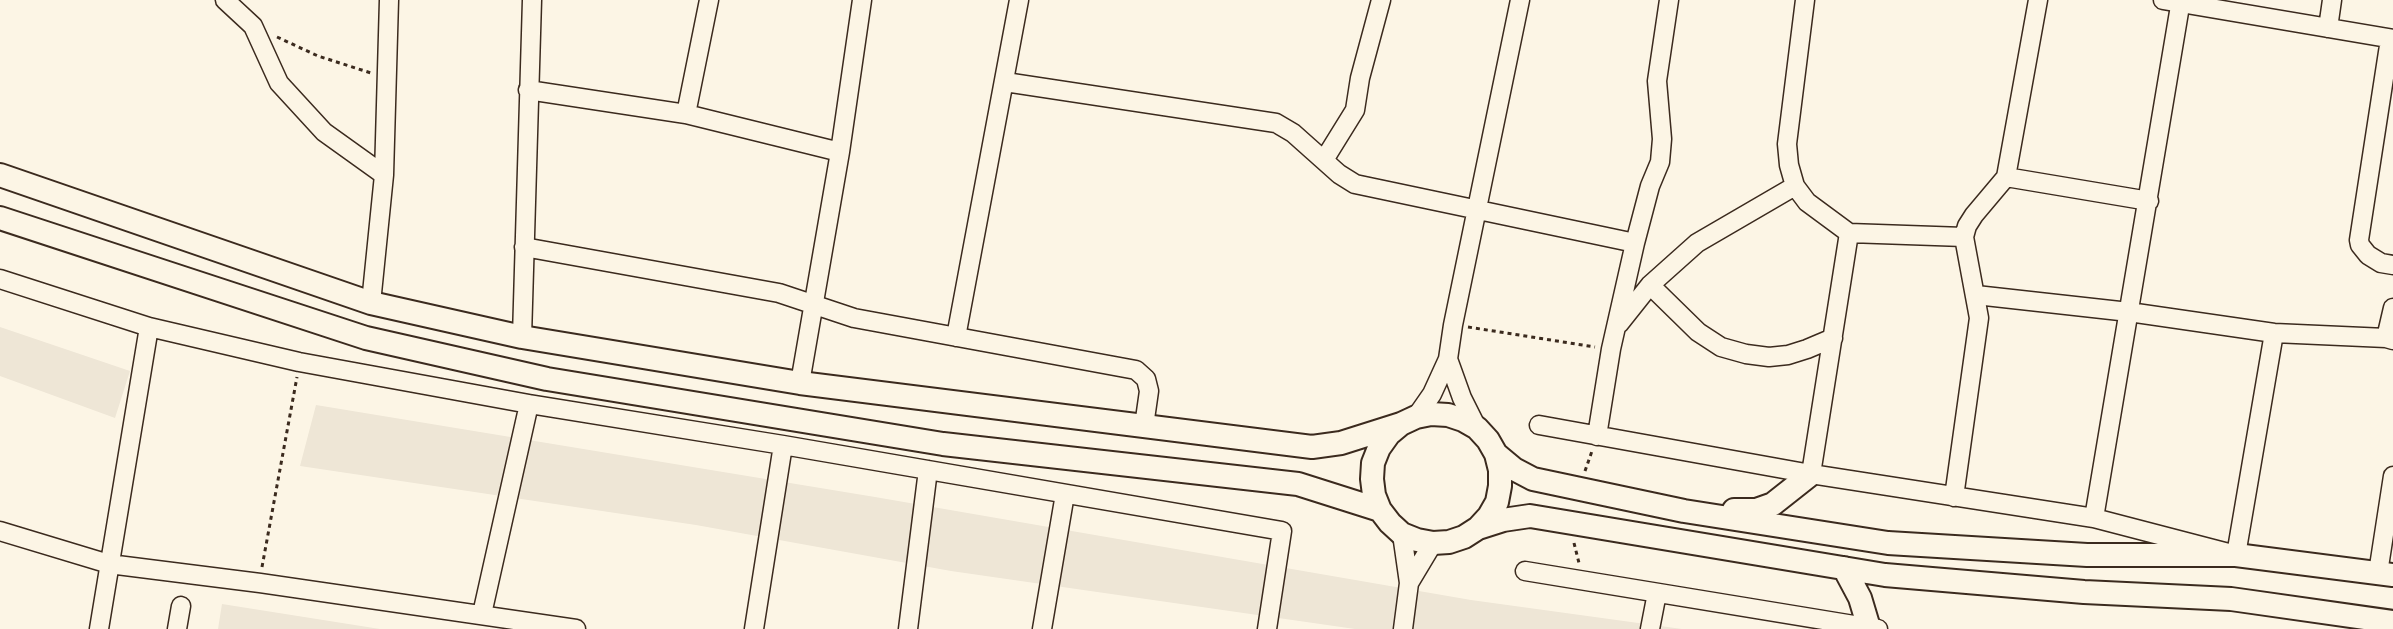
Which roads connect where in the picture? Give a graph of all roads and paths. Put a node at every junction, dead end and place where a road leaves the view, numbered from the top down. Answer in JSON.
{"nodes":[{"id":1,"x":225,"y":0,"type":"edge"},
{"id":2,"x":389,"y":0,"type":"edge"},
{"id":3,"x":532,"y":0,"type":"edge"},
{"id":4,"x":709,"y":0,"type":"edge"},
{"id":5,"x":862,"y":0,"type":"edge"},
{"id":6,"x":1019,"y":0,"type":"edge"},
{"id":7,"x":1381,"y":0,"type":"edge"},
{"id":8,"x":1520,"y":0,"type":"edge"},
{"id":9,"x":1669,"y":0,"type":"edge"},
{"id":10,"x":1806,"y":0,"type":"edge"},
{"id":11,"x":2038,"y":0,"type":"edge"},
{"id":12,"x":2163,"y":0,"type":"edge"},
{"id":13,"x":2332,"y":0,"type":"edge"},
{"id":14,"x":2181,"y":1,"type":"edge"},
{"id":15,"x":253,"y":26,"type":"junction"},
{"id":16,"x":2328,"y":28,"type":"junction"},
{"id":17,"x":2391,"y":39,"type":"edge"},
{"id":18,"x":386,"y":78,"type":"junction"},
{"id":19,"x":1005,"y":82,"type":"junction"},
{"id":20,"x":528,"y":90,"type":"junction"},
{"id":21,"x":686,"y":114,"type":"junction"},
{"id":22,"x":840,"y":152,"type":"junction"},
{"id":23,"x":1324,"y":160,"type":"junction"},
{"id":24,"x":0,"y":175,"type":"edge"},
{"id":25,"x":384,"y":175,"type":"junction"},
{"id":26,"x":2006,"y":177,"type":"junction"},
{"id":27,"x":1795,"y":186,"type":"junction"},
{"id":28,"x":2149,"y":200,"type":"junction"},
{"id":29,"x":1476,"y":209,"type":"junction"},
{"id":30,"x":0,"y":218,"type":"edge"},
{"id":31,"x":1849,"y":233,"type":"junction"},
{"id":32,"x":1964,"y":237,"type":"junction"},
{"id":33,"x":1635,"y":243,"type":"junction"},
{"id":34,"x":524,"y":247,"type":"junction"},
{"id":35,"x":2393,"y":265,"type":"edge"},
{"id":36,"x":0,"y":279,"type":"edge"},
{"id":37,"x":1650,"y":285,"type":"junction"},
{"id":38,"x":1976,"y":295,"type":"junction"},
{"id":39,"x":371,"y":303,"type":"junction"},
{"id":40,"x":813,"y":304,"type":"junction"},
{"id":41,"x":2393,"y":308,"type":"edge"},
{"id":42,"x":2129,"y":312,"type":"junction"},
{"id":43,"x":1452,"y":325,"type":"junction"},
{"id":44,"x":149,"y":327,"type":"junction"},
{"id":45,"x":1615,"y":328,"type":"junction"},
{"id":46,"x":2274,"y":333,"type":"junction"},
{"id":47,"x":522,"y":337,"type":"junction"},
{"id":48,"x":956,"y":337,"type":"junction"},
{"id":49,"x":1833,"y":338,"type":"junction"},
{"id":50,"x":2389,"y":339,"type":"edge"},
{"id":51,"x":1611,"y":350,"type":"junction"},
{"id":52,"x":1448,"y":359,"type":"junction"},
{"id":53,"x":299,"y":362,"type":"junction"},
{"id":54,"x":800,"y":382,"type":"junction"},
{"id":55,"x":529,"y":404,"type":"junction"},
{"id":56,"x":1408,"y":421,"type":"junction"},
{"id":57,"x":1539,"y":425,"type":"dead end"},
{"id":58,"x":1144,"y":426,"type":"junction"},
{"id":59,"x":1477,"y":428,"type":"junction"},
{"id":60,"x":1597,"y":436,"type":"junction"},
{"id":61,"x":783,"y":445,"type":"junction"},
{"id":62,"x":1496,"y":454,"type":"junction"},
{"id":63,"x":928,"y":470,"type":"junction"},
{"id":64,"x":1811,"y":474,"type":"junction"},
{"id":65,"x":2393,"y":476,"type":"edge"},
{"id":66,"x":1579,"y":488,"type":"junction"},
{"id":67,"x":1065,"y":494,"type":"junction"},
{"id":68,"x":1954,"y":497,"type":"junction"},
{"id":69,"x":1380,"y":510,"type":"junction"},
{"id":70,"x":1684,"y":511,"type":"junction"},
{"id":71,"x":2094,"y":518,"type":"junction"},
{"id":72,"x":1570,"y":523,"type":"junction"},
{"id":73,"x":1478,"y":528,"type":"junction"},
{"id":74,"x":0,"y":531,"type":"edge"},
{"id":75,"x":1402,"y":534,"type":"junction"},
{"id":76,"x":1433,"y":543,"type":"junction"},
{"id":77,"x":2236,"y":556,"type":"junction"},
{"id":78,"x":109,"y":564,"type":"junction"},
{"id":79,"x":1844,"y":568,"type":"junction"},
{"id":80,"x":1525,"y":571,"type":"dead end"},
{"id":81,"x":2385,"y":574,"type":"edge"},
{"id":82,"x":1583,"y":581,"type":"junction"},
{"id":83,"x":260,"y":583,"type":"junction"},
{"id":84,"x":1409,"y":583,"type":"junction"},
{"id":85,"x":1657,"y":593,"type":"junction"},
{"id":86,"x":181,"y":606,"type":"dead end"},
{"id":87,"x":482,"y":614,"type":"junction"},
{"id":88,"x":2393,"y":622,"type":"edge"},
{"id":89,"x":99,"y":629,"type":"edge"},
{"id":90,"x":177,"y":629,"type":"edge"},
{"id":91,"x":576,"y":629,"type":"edge"},
{"id":92,"x":754,"y":629,"type":"edge"},
{"id":93,"x":908,"y":629,"type":"edge"},
{"id":94,"x":1042,"y":629,"type":"edge"},
{"id":95,"x":1267,"y":629,"type":"edge"},
{"id":96,"x":1403,"y":629,"type":"edge"},
{"id":97,"x":1650,"y":629,"type":"edge"},
{"id":98,"x":1872,"y":629,"type":"edge"}],
"edges":[{"from":1,"to":15,"type":"street"},
{"from":2,"to":18,"type":"street"},
{"from":3,"to":20,"type":"street"},
{"from":4,"to":21,"type":"street"},
{"from":5,"to":22,"type":"street"},
{"from":6,"to":19,"type":"street"},
{"from":7,"to":23,"type":"street"},
{"from":8,"to":29,"type":"street"},
{"from":9,"to":33,"type":"street"},
{"from":10,"to":27,"type":"street"},
{"from":11,"to":26,"type":"street"},
{"from":12,"to":14,"type":"street"},
{"from":13,"to":16,"type":"street"},
{"from":14,"to":16,"type":"street"},
{"from":14,"to":28,"type":"street"},
{"from":15,"to":18,"type":"path"},
{"from":15,"to":25,"type":"street"},
{"from":16,"to":17,"type":"street"},
{"from":17,"to":35,"type":"street"},
{"from":18,"to":25,"type":"street"},
{"from":19,"to":23,"type":"street"},
{"from":19,"to":48,"type":"street"},
{"from":20,"to":21,"type":"street"},
{"from":20,"to":34,"type":"street"},
{"from":21,"to":22,"type":"street"},
{"from":22,"to":40,"type":"street"},
{"from":23,"to":29,"type":"street"},
{"from":24,"to":39,"type":"main road"},
{"from":25,"to":39,"type":"street"},
{"from":26,"to":28,"type":"street"},
{"from":26,"to":32,"type":"street"},
{"from":27,"to":31,"type":"street"},
{"from":27,"to":37,"type":"street"},
{"from":28,"to":42,"type":"street"},
{"from":29,"to":33,"type":"street"},
{"from":29,"to":43,"type":"street"},
{"from":30,"to":69,"type":"main road"},
{"from":31,"to":32,"type":"street"},
{"from":31,"to":49,"type":"street"},
{"from":32,"to":38,"type":"street"},
{"from":33,"to":45,"type":"street"},
{"from":34,"to":40,"type":"street"},
{"from":34,"to":47,"type":"street"},
{"from":36,"to":44,"type":"street"},
{"from":37,"to":45,"type":"street"},
{"from":37,"to":49,"type":"street"},
{"from":38,"to":42,"type":"street"},
{"from":38,"to":68,"type":"street"},
{"from":39,"to":47,"type":"main road"},
{"from":40,"to":48,"type":"street"},
{"from":40,"to":54,"type":"street"},
{"from":41,"to":50,"type":"street"},
{"from":42,"to":46,"type":"street"},
{"from":42,"to":71,"type":"street"},
{"from":43,"to":51,"type":"path"},
{"from":43,"to":52,"type":"street"},
{"from":44,"to":53,"type":"street"},
{"from":44,"to":78,"type":"street"},
{"from":45,"to":51,"type":"street"},
{"from":46,"to":50,"type":"street"},
{"from":46,"to":77,"type":"street"},
{"from":47,"to":54,"type":"main road"},
{"from":48,"to":58,"type":"street"},
{"from":49,"to":64,"type":"street"},
{"from":51,"to":60,"type":"street"},
{"from":52,"to":56,"type":"street"},
{"from":52,"to":59,"type":"street"},
{"from":53,"to":55,"type":"street"},
{"from":53,"to":83,"type":"path"},
{"from":54,"to":58,"type":"main road"},
{"from":55,"to":61,"type":"street"},
{"from":55,"to":87,"type":"street"},
{"from":56,"to":58,"type":"main road"},
{"from":56,"to":59,"type":"main road"},
{"from":56,"to":69,"type":"main road"},
{"from":57,"to":60,"type":"street"},
{"from":59,"to":62,"type":"main road"},
{"from":60,"to":64,"type":"street"},
{"from":60,"to":66,"type":"path"},
{"from":61,"to":63,"type":"street"},
{"from":61,"to":92,"type":"street"},
{"from":62,"to":66,"type":"main road"},
{"from":62,"to":73,"type":"main road"},
{"from":63,"to":67,"type":"street"},
{"from":63,"to":93,"type":"street"},
{"from":64,"to":68,"type":"street"},
{"from":64,"to":70,"type":"main road"},
{"from":65,"to":81,"type":"street"},
{"from":66,"to":70,"type":"main road"},
{"from":67,"to":94,"type":"street"},
{"from":67,"to":95,"type":"street"},
{"from":68,"to":71,"type":"street"},
{"from":69,"to":75,"type":"main road"},
{"from":70,"to":77,"type":"main road"},
{"from":71,"to":77,"type":"street"},
{"from":72,"to":73,"type":"main road"},
{"from":72,"to":79,"type":"main road"},
{"from":72,"to":82,"type":"path"},
{"from":73,"to":76,"type":"main road"},
{"from":74,"to":78,"type":"street"},
{"from":75,"to":76,"type":"main road"},
{"from":75,"to":84,"type":"street"},
{"from":76,"to":84,"type":"street"},
{"from":77,"to":81,"type":"main road"},
{"from":78,"to":83,"type":"street"},
{"from":78,"to":89,"type":"street"},
{"from":79,"to":88,"type":"main road"},
{"from":79,"to":98,"type":"main road"},
{"from":80,"to":82,"type":"street"},
{"from":82,"to":85,"type":"street"},
{"from":83,"to":87,"type":"street"},
{"from":84,"to":96,"type":"street"},
{"from":85,"to":97,"type":"street"},
{"from":85,"to":98,"type":"street"},
{"from":86,"to":90,"type":"street"},
{"from":87,"to":91,"type":"street"}]}
